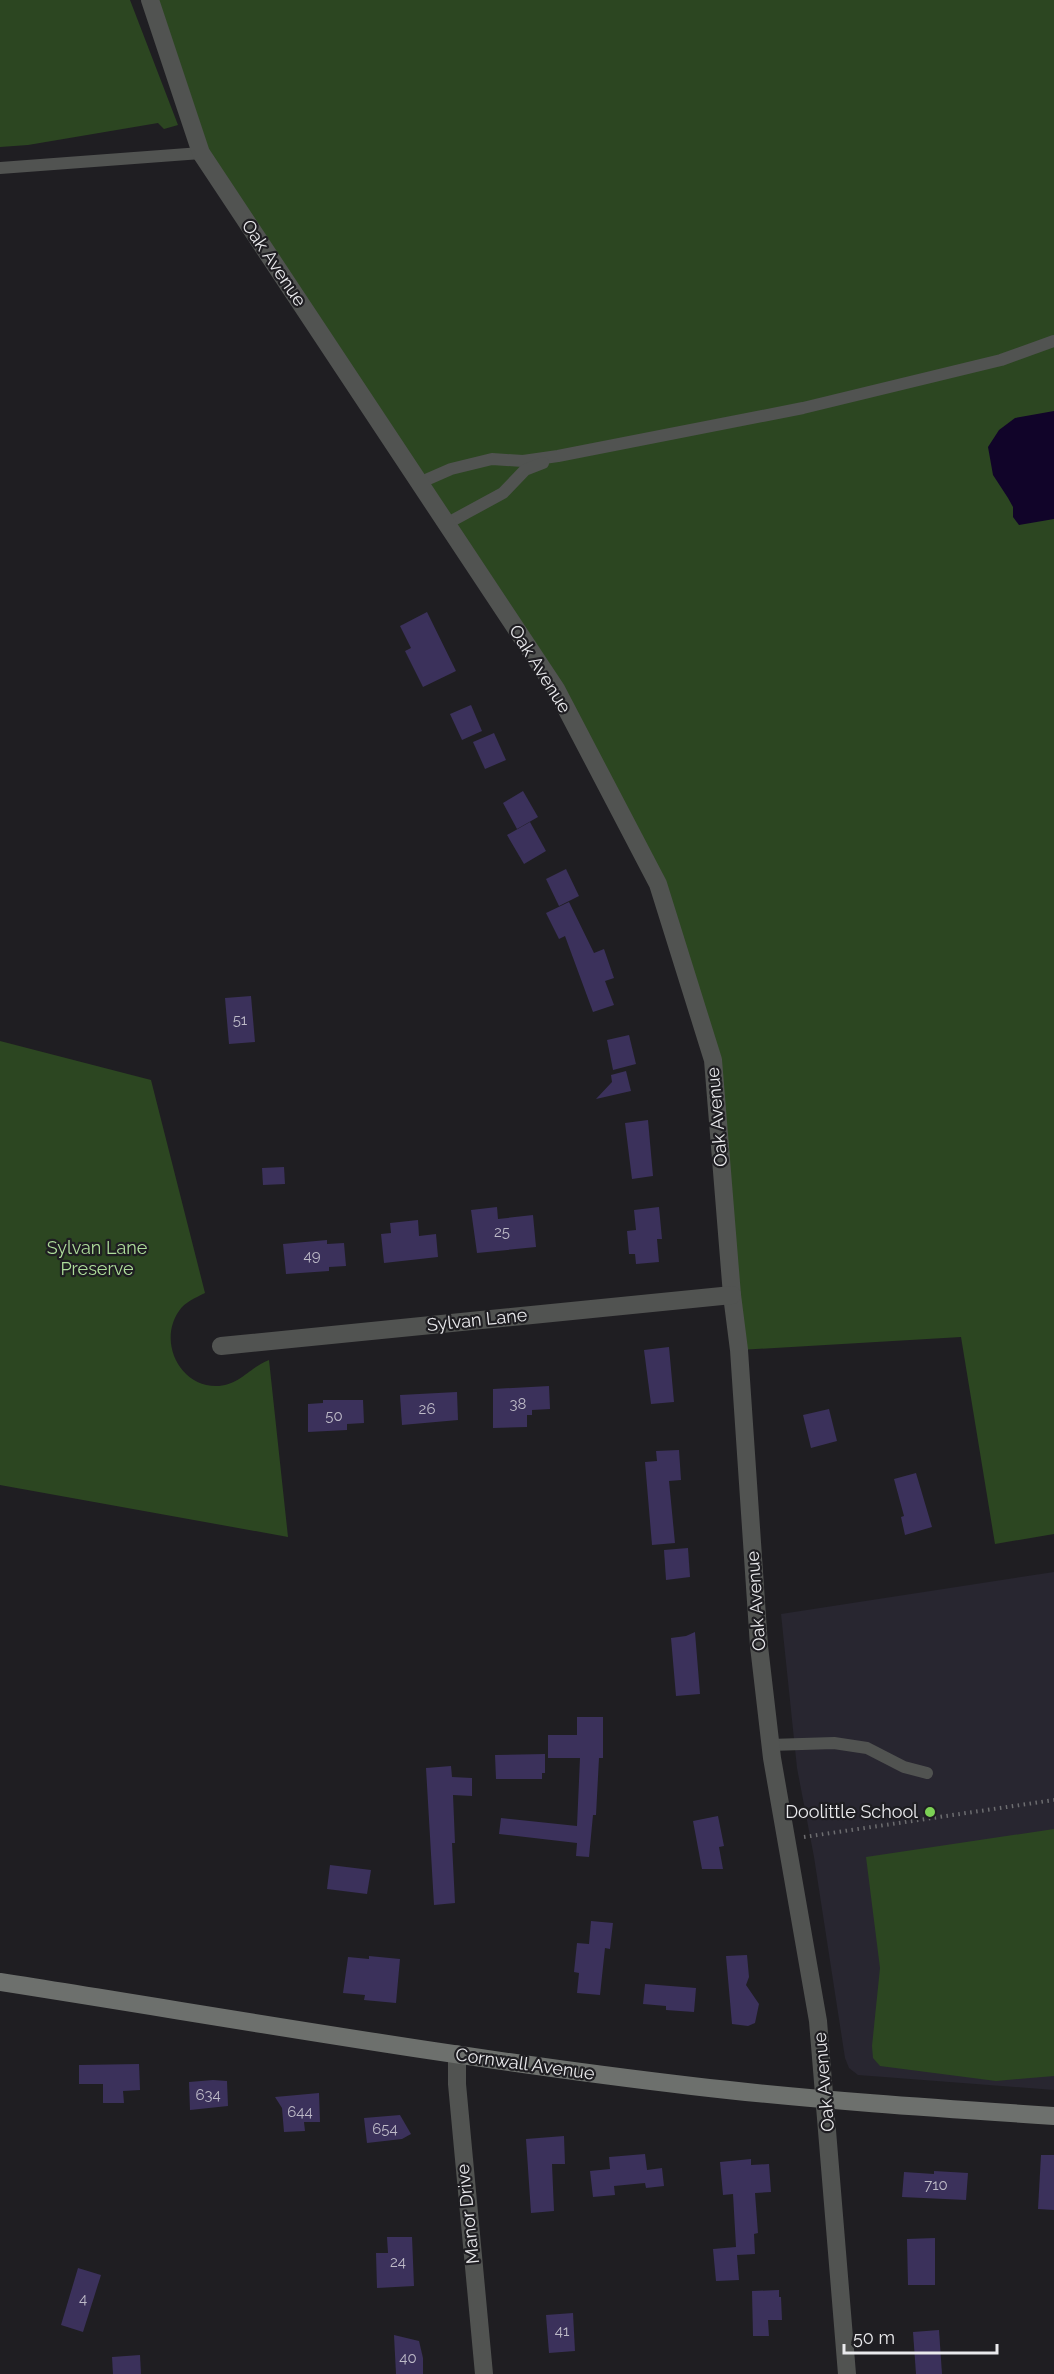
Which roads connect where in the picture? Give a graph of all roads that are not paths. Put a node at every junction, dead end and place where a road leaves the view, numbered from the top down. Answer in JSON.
{"nodes":[{"id":1,"x":150,"y":0,"type":"edge"},
{"id":2,"x":201,"y":153,"type":"junction"},
{"id":3,"x":0,"y":168,"type":"edge"},
{"id":4,"x":1054,"y":341,"type":"edge"},
{"id":5,"x":558,"y":456,"type":"junction"},
{"id":6,"x":419,"y":483,"type":"junction"},
{"id":7,"x":446,"y":524,"type":"junction"},
{"id":8,"x":732,"y":1294,"type":"junction"},
{"id":9,"x":221,"y":1346,"type":"dead end"},
{"id":10,"x":770,"y":1745,"type":"junction"},
{"id":11,"x":927,"y":1773,"type":"dead end"},
{"id":12,"x":0,"y":1982,"type":"edge"},
{"id":13,"x":458,"y":2054,"type":"junction"},
{"id":14,"x":826,"y":2100,"type":"junction"},
{"id":15,"x":1054,"y":2116,"type":"edge"},
{"id":16,"x":484,"y":2374,"type":"edge"},
{"id":17,"x":848,"y":2374,"type":"edge"}],
"edges":[{"from":1,"to":2,"type":"street","name":"Oak Avenue"},
{"from":2,"to":3,"type":"lane"},
{"from":2,"to":6,"type":"street","name":"Oak Avenue"},
{"from":4,"to":5,"type":"lane"},
{"from":5,"to":6,"type":"lane"},
{"from":5,"to":7,"type":"lane"},
{"from":6,"to":7,"type":"street","name":"Oak Avenue"},
{"from":7,"to":8,"type":"street","name":"Oak Avenue"},
{"from":8,"to":9,"type":"street","name":"Sylvan Lane"},
{"from":8,"to":10,"type":"street","name":"Oak Avenue"},
{"from":10,"to":11,"type":"lane"},
{"from":10,"to":14,"type":"street","name":"Oak Avenue"},
{"from":12,"to":13,"type":"street","name":"Cornwall Avenue"},
{"from":13,"to":14,"type":"street","name":"Cornwall Avenue"},
{"from":13,"to":16,"type":"street","name":"Manor Drive"},
{"from":14,"to":15,"type":"street","name":"Cornwall Avenue"},
{"from":14,"to":17,"type":"street","name":"Oak Avenue"}]}
